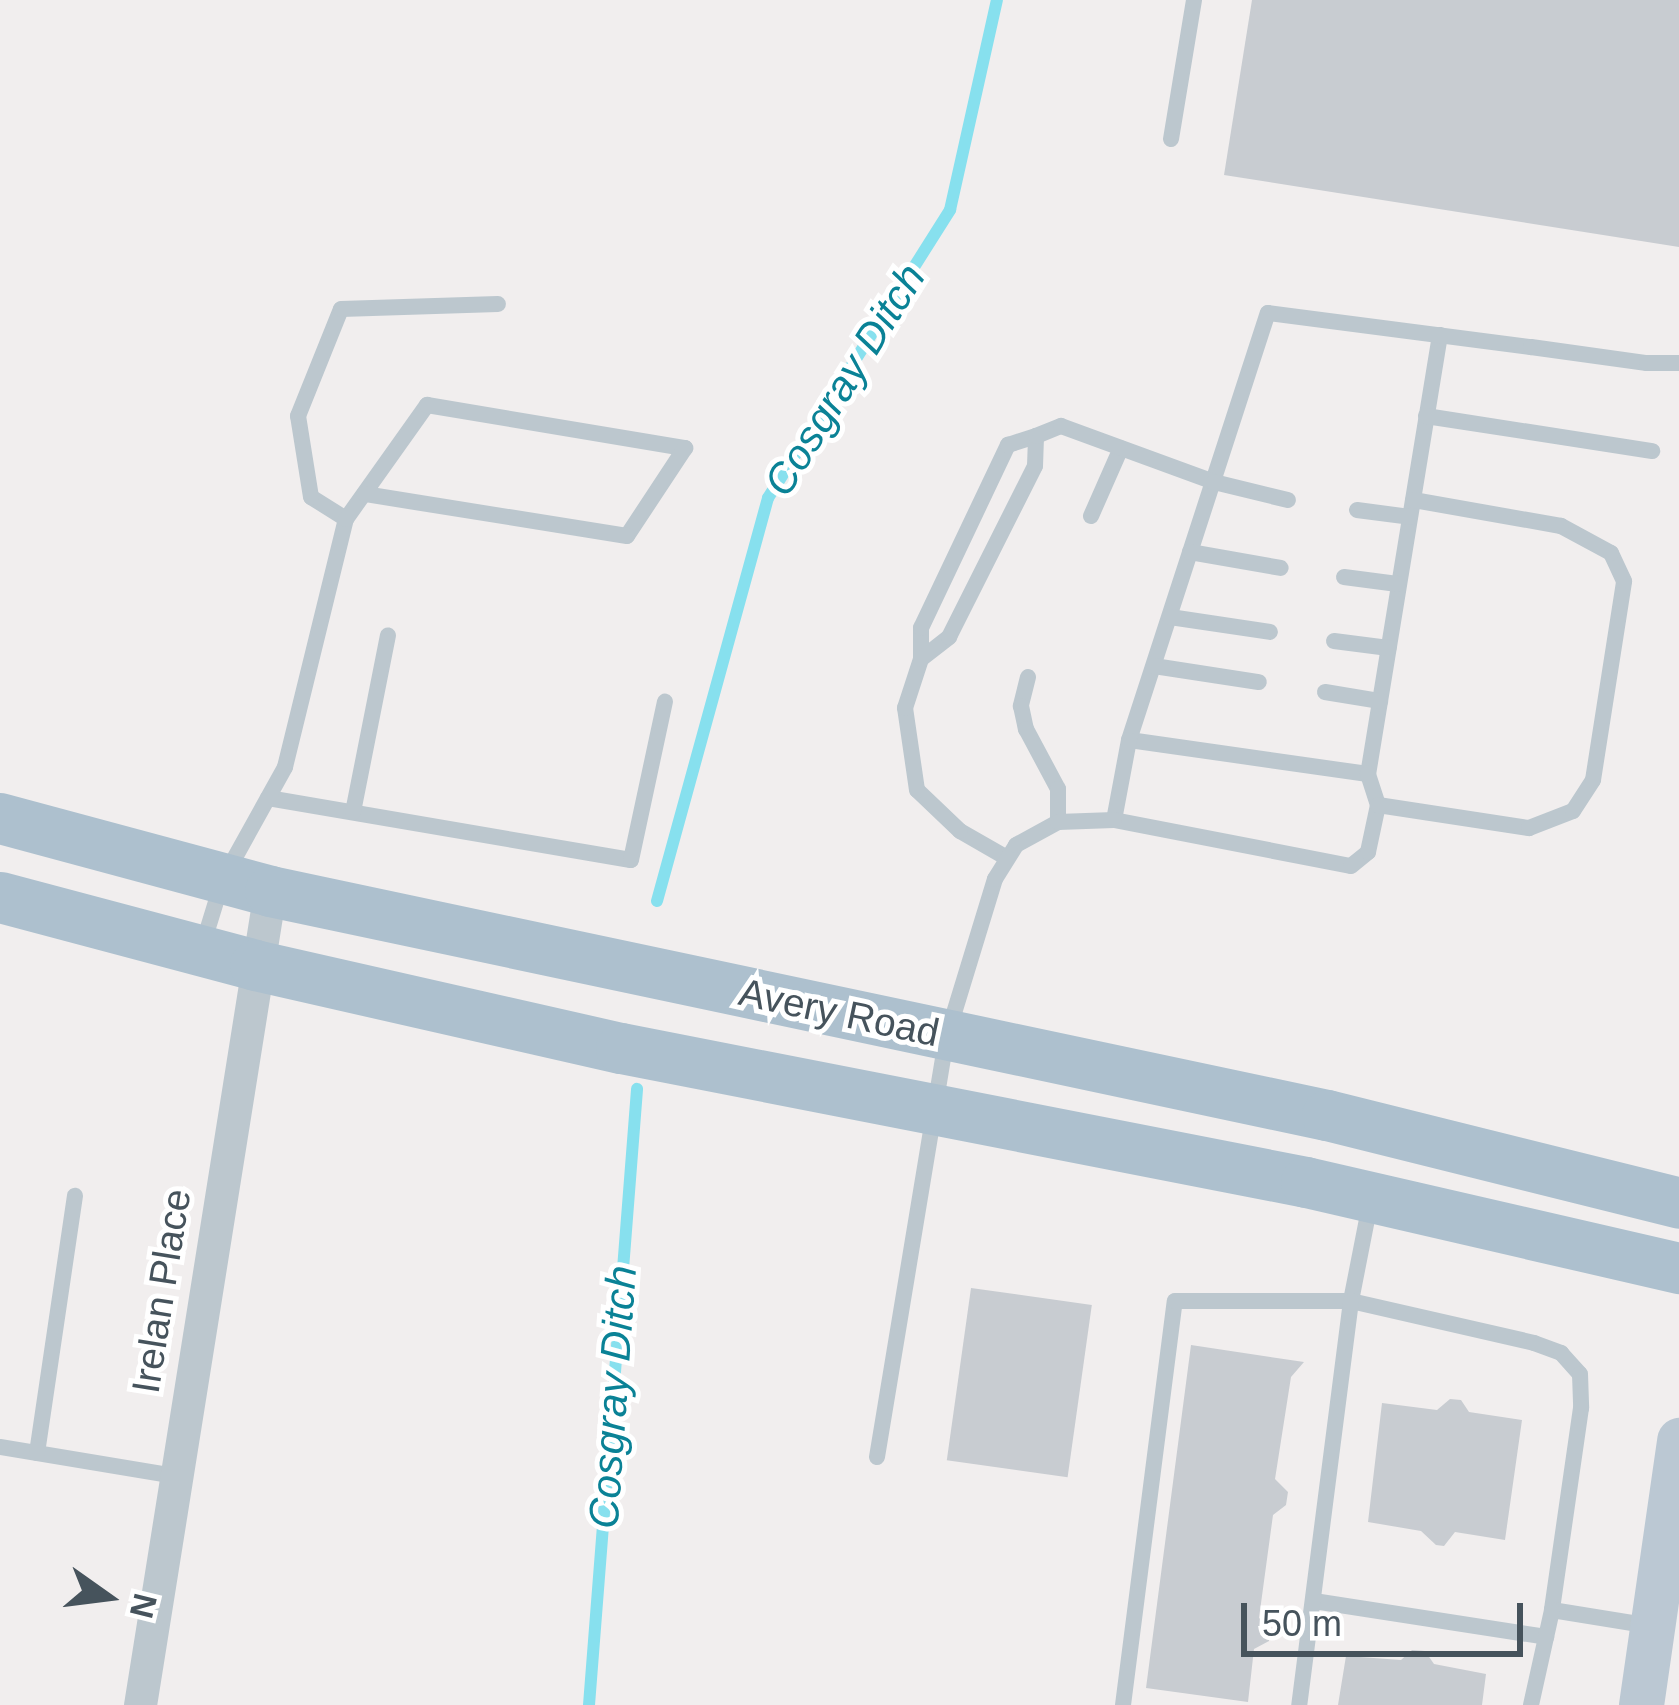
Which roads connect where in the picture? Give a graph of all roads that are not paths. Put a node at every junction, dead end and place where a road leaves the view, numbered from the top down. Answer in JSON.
{"nodes":[{"id":1,"x":1194,"y":0,"type":"edge"},
{"id":2,"x":1171,"y":139,"type":"dead end"},
{"id":3,"x":498,"y":304,"type":"dead end"},
{"id":4,"x":1440,"y":335,"type":"junction"},
{"id":5,"x":1647,"y":363,"type":"junction"},
{"id":6,"x":1679,"y":363,"type":"edge"},
{"id":7,"x":1679,"y":376,"type":"edge"},
{"id":8,"x":1426,"y":416,"type":"junction"},
{"id":9,"x":1036,"y":436,"type":"junction"},
{"id":10,"x":1121,"y":448,"type":"junction"},
{"id":11,"x":1652,"y":451,"type":"dead end"},
{"id":12,"x":1214,"y":482,"type":"junction"},
{"id":13,"x":364,"y":494,"type":"junction"},
{"id":14,"x":1288,"y":500,"type":"dead end"},
{"id":15,"x":1411,"y":508,"type":"junction"},
{"id":16,"x":1357,"y":510,"type":"dead end"},
{"id":17,"x":1091,"y":516,"type":"dead end"},
{"id":18,"x":346,"y":519,"type":"junction"},
{"id":19,"x":1190,"y":552,"type":"junction"},
{"id":20,"x":1281,"y":568,"type":"dead end"},
{"id":21,"x":1344,"y":578,"type":"dead end"},
{"id":22,"x":1398,"y":584,"type":"junction"},
{"id":23,"x":1170,"y":617,"type":"junction"},
{"id":24,"x":1270,"y":632,"type":"dead end"},
{"id":25,"x":388,"y":635,"type":"dead end"},
{"id":26,"x":1334,"y":641,"type":"dead end"},
{"id":27,"x":1389,"y":648,"type":"junction"},
{"id":28,"x":921,"y":659,"type":"junction"},
{"id":29,"x":1154,"y":666,"type":"junction"},
{"id":30,"x":1028,"y":677,"type":"dead end"},
{"id":31,"x":1259,"y":682,"type":"dead end"},
{"id":32,"x":1325,"y":692,"type":"dead end"},
{"id":33,"x":1380,"y":701,"type":"junction"},
{"id":34,"x":665,"y":702,"type":"dead end"},
{"id":35,"x":1129,"y":740,"type":"junction"},
{"id":36,"x":1368,"y":774,"type":"junction"},
{"id":37,"x":268,"y":798,"type":"junction"},
{"id":38,"x":1378,"y":805,"type":"junction"},
{"id":39,"x":353,"y":812,"type":"junction"},
{"id":40,"x":0,"y":818,"type":"edge"},
{"id":41,"x":1114,"y":820,"type":"junction"},
{"id":42,"x":1058,"y":822,"type":"junction"},
{"id":43,"x":1007,"y":858,"type":"junction"},
{"id":44,"x":246,"y":885,"type":"junction"},
{"id":45,"x":0,"y":897,"type":"edge"},
{"id":46,"x":201,"y":950,"type":"junction"},
{"id":47,"x":255,"y":965,"type":"junction"},
{"id":48,"x":947,"y":1036,"type":"junction"},
{"id":49,"x":933,"y":1109,"type":"junction"},
{"id":50,"x":75,"y":1196,"type":"dead end"},
{"id":51,"x":1372,"y":1197,"type":"junction"},
{"id":52,"x":1679,"y":1203,"type":"edge"},
{"id":53,"x":1679,"y":1268,"type":"edge"},
{"id":54,"x":1351,"y":1301,"type":"junction"},
{"id":55,"x":1679,"y":1440,"type":"edge"},
{"id":56,"x":0,"y":1447,"type":"edge"},
{"id":57,"x":37,"y":1453,"type":"junction"},
{"id":58,"x":878,"y":1457,"type":"dead end"},
{"id":59,"x":176,"y":1476,"type":"junction"},
{"id":60,"x":1679,"y":1561,"type":"edge"},
{"id":61,"x":1314,"y":1600,"type":"junction"},
{"id":62,"x":1552,"y":1610,"type":"junction"},
{"id":63,"x":1659,"y":1628,"type":"junction"},
{"id":64,"x":1546,"y":1636,"type":"junction"},
{"id":65,"x":140,"y":1705,"type":"edge"},
{"id":66,"x":1124,"y":1705,"type":"edge"},
{"id":67,"x":1299,"y":1705,"type":"edge"},
{"id":68,"x":1532,"y":1705,"type":"edge"},
{"id":69,"x":1641,"y":1705,"type":"edge"},
{"id":70,"x":1660,"y":1705,"type":"edge"}],
"edges":[{"from":1,"to":2,"type":"lane"},
{"from":3,"to":18,"type":"lane"},
{"from":4,"to":5,"type":"lane"},
{"from":4,"to":8,"type":"lane"},
{"from":4,"to":12,"type":"lane"},
{"from":5,"to":6,"type":"lane"},
{"from":5,"to":7,"type":"lane"},
{"from":8,"to":11,"type":"lane"},
{"from":8,"to":15,"type":"lane"},
{"from":9,"to":10,"type":"lane"},
{"from":9,"to":28,"type":"lane"},
{"from":9,"to":28,"type":"lane"},
{"from":10,"to":12,"type":"lane"},
{"from":10,"to":17,"type":"lane"},
{"from":12,"to":14,"type":"lane"},
{"from":12,"to":19,"type":"lane"},
{"from":13,"to":13,"type":"lane"},
{"from":13,"to":18,"type":"lane"},
{"from":15,"to":16,"type":"lane"},
{"from":15,"to":22,"type":"lane"},
{"from":15,"to":38,"type":"lane"},
{"from":18,"to":37,"type":"lane"},
{"from":19,"to":20,"type":"lane"},
{"from":19,"to":23,"type":"lane"},
{"from":21,"to":22,"type":"lane"},
{"from":22,"to":27,"type":"lane"},
{"from":23,"to":24,"type":"lane"},
{"from":23,"to":29,"type":"lane"},
{"from":25,"to":39,"type":"lane"},
{"from":26,"to":27,"type":"lane"},
{"from":27,"to":33,"type":"lane"},
{"from":28,"to":43,"type":"lane"},
{"from":29,"to":31,"type":"lane"},
{"from":29,"to":35,"type":"lane"},
{"from":30,"to":42,"type":"lane"},
{"from":32,"to":33,"type":"lane"},
{"from":33,"to":36,"type":"lane"},
{"from":34,"to":39,"type":"lane"},
{"from":35,"to":36,"type":"lane"},
{"from":35,"to":41,"type":"lane"},
{"from":36,"to":38,"type":"lane"},
{"from":37,"to":39,"type":"lane"},
{"from":37,"to":44,"type":"lane"},
{"from":38,"to":41,"type":"lane"},
{"from":40,"to":44,"type":"main road","name":"Avery Road"},
{"from":41,"to":42,"type":"lane"},
{"from":42,"to":43,"type":"lane"},
{"from":43,"to":48,"type":"lane"},
{"from":44,"to":46,"type":"lane"},
{"from":44,"to":47,"type":"street","name":"Irelan Place"},
{"from":44,"to":48,"type":"main road","name":"Avery Road"},
{"from":45,"to":46,"type":"main road","name":"Avery Road"},
{"from":46,"to":47,"type":"main road","name":"Avery Road"},
{"from":47,"to":49,"type":"main road","name":"Avery Road"},
{"from":47,"to":59,"type":"street","name":"Irelan Place"},
{"from":48,"to":49,"type":"lane"},
{"from":48,"to":52,"type":"main road","name":"Avery Road"},
{"from":49,"to":51,"type":"main road","name":"Avery Road"},
{"from":49,"to":58,"type":"lane"},
{"from":50,"to":57,"type":"lane"},
{"from":51,"to":53,"type":"main road","name":"Avery Road"},
{"from":51,"to":54,"type":"lane"},
{"from":54,"to":61,"type":"lane"},
{"from":54,"to":62,"type":"lane"},
{"from":54,"to":66,"type":"lane"},
{"from":55,"to":63,"type":"main road"},
{"from":56,"to":57,"type":"lane"},
{"from":57,"to":59,"type":"lane"},
{"from":59,"to":65,"type":"street","name":"Irelan Place"},
{"from":60,"to":63,"type":"main road"},
{"from":61,"to":64,"type":"lane"},
{"from":61,"to":67,"type":"lane"},
{"from":62,"to":63,"type":"lane"},
{"from":62,"to":64,"type":"lane"},
{"from":63,"to":69,"type":"main road"},
{"from":63,"to":70,"type":"main road"},
{"from":64,"to":68,"type":"lane"}]}
